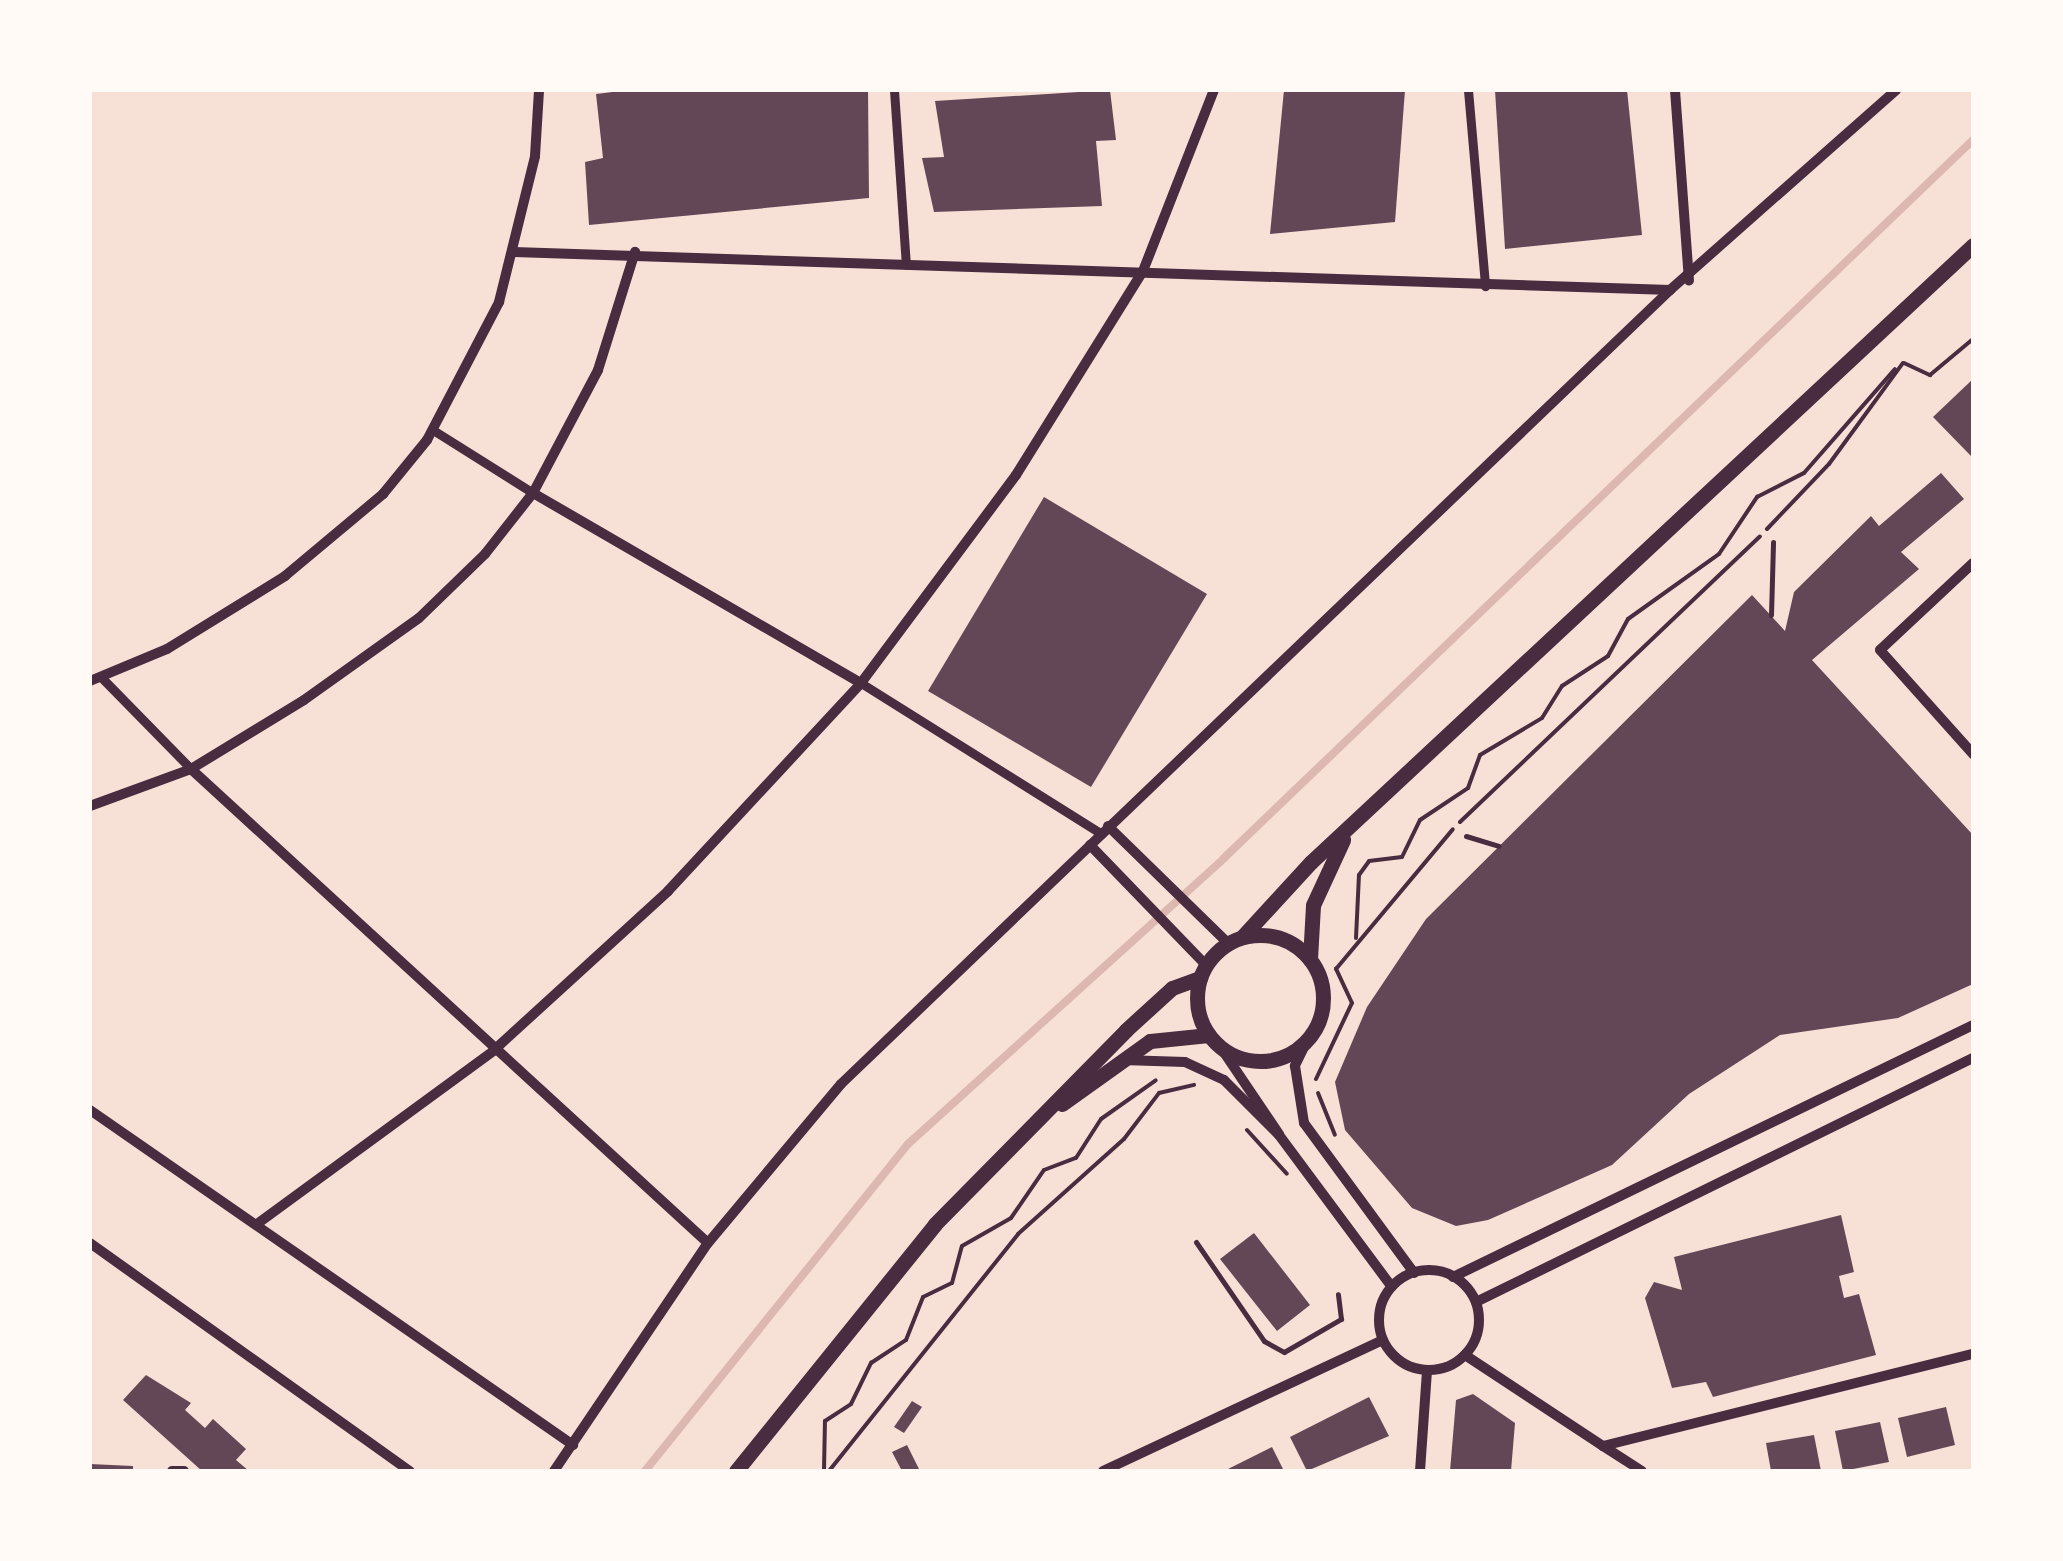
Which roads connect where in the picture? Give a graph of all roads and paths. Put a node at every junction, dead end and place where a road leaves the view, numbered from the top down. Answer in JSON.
{"nodes":[{"id":1,"x":538,"y":90,"type":"edge"},
{"id":2,"x":894,"y":90,"type":"edge"},
{"id":3,"x":1214,"y":90,"type":"edge"},
{"id":4,"x":1468,"y":90,"type":"edge"},
{"id":5,"x":1675,"y":90,"type":"edge"},
{"id":6,"x":1896,"y":90,"type":"edge"},
{"id":7,"x":1973,"y":244,"type":"edge"},
{"id":8,"x":514,"y":252,"type":"junction"},
{"id":9,"x":635,"y":252,"type":"junction"},
{"id":10,"x":906,"y":265,"type":"junction"},
{"id":11,"x":1142,"y":271,"type":"junction"},
{"id":12,"x":1689,"y":280,"type":"junction"},
{"id":13,"x":1485,"y":286,"type":"junction"},
{"id":14,"x":1670,"y":290,"type":"junction"},
{"id":15,"x":1973,"y":339,"type":"edge"},
{"id":16,"x":1902,"y":363,"type":"junction"},
{"id":17,"x":434,"y":430,"type":"junction"},
{"id":18,"x":532,"y":494,"type":"junction"},
{"id":19,"x":1773,"y":542,"type":"dead end"},
{"id":20,"x":1973,"y":563,"type":"edge"},
{"id":21,"x":1771,"y":615,"type":"dead end"},
{"id":22,"x":95,"y":679,"type":"edge"},
{"id":23,"x":861,"y":683,"type":"junction"},
{"id":24,"x":1973,"y":754,"type":"edge"},
{"id":25,"x":191,"y":769,"type":"junction"},
{"id":26,"x":90,"y":806,"type":"edge"},
{"id":27,"x":1349,"y":829,"type":"junction"},
{"id":28,"x":1105,"y":830,"type":"junction"},
{"id":29,"x":1466,"y":836,"type":"dead end"},
{"id":30,"x":1090,"y":845,"type":"junction"},
{"id":31,"x":1500,"y":846,"type":"dead end"},
{"id":32,"x":1235,"y":940,"type":"junction"},
{"id":33,"x":1356,"y":941,"type":"junction"},
{"id":34,"x":1310,"y":959,"type":"junction"},
{"id":35,"x":1203,"y":972,"type":"junction"},
{"id":36,"x":1973,"y":1025,"type":"edge"},
{"id":37,"x":1209,"y":1035,"type":"junction"},
{"id":38,"x":1307,"y":1040,"type":"junction"},
{"id":39,"x":1221,"y":1048,"type":"junction"},
{"id":40,"x":493,"y":1051,"type":"junction"},
{"id":41,"x":1973,"y":1058,"type":"edge"},
{"id":42,"x":1122,"y":1060,"type":"junction"},
{"id":43,"x":1158,"y":1079,"type":"dead end"},
{"id":44,"x":1210,"y":1092,"type":"dead end"},
{"id":45,"x":90,"y":1110,"type":"edge"},
{"id":46,"x":1234,"y":1114,"type":"dead end"},
{"id":47,"x":1027,"y":1131,"type":"junction"},
{"id":48,"x":1279,"y":1135,"type":"junction"},
{"id":49,"x":1333,"y":1141,"type":"dead end"},
{"id":50,"x":1293,"y":1172,"type":"dead end"},
{"id":51,"x":258,"y":1224,"type":"junction"},
{"id":52,"x":1196,"y":1242,"type":"dead end"},
{"id":53,"x":90,"y":1243,"type":"edge"},
{"id":54,"x":708,"y":1244,"type":"junction"},
{"id":55,"x":1414,"y":1273,"type":"junction"},
{"id":56,"x":1453,"y":1277,"type":"junction"},
{"id":57,"x":1392,"y":1287,"type":"junction"},
{"id":58,"x":1338,"y":1294,"type":"dead end"},
{"id":59,"x":1476,"y":1302,"type":"junction"},
{"id":60,"x":1383,"y":1340,"type":"junction"},
{"id":61,"x":1973,"y":1354,"type":"edge"},
{"id":62,"x":1465,"y":1355,"type":"junction"},
{"id":63,"x":1427,"y":1370,"type":"junction"},
{"id":64,"x":573,"y":1445,"type":"junction"},
{"id":65,"x":1603,"y":1446,"type":"junction"},
{"id":66,"x":410,"y":1471,"type":"edge"},
{"id":67,"x":554,"y":1471,"type":"edge"},
{"id":68,"x":736,"y":1471,"type":"edge"},
{"id":69,"x":826,"y":1471,"type":"edge"},
{"id":70,"x":1104,"y":1471,"type":"edge"},
{"id":71,"x":1420,"y":1471,"type":"edge"},
{"id":72,"x":1642,"y":1471,"type":"edge"}],
"edges":[{"from":1,"to":8,"type":"street"},
{"from":2,"to":10,"type":"street"},
{"from":3,"to":11,"type":"street"},
{"from":4,"to":13,"type":"street"},
{"from":5,"to":12,"type":"street"},
{"from":6,"to":12,"type":"street"},
{"from":7,"to":27,"type":"main road"},
{"from":8,"to":9,"type":"street"},
{"from":8,"to":17,"type":"street"},
{"from":9,"to":10,"type":"street"},
{"from":9,"to":18,"type":"street"},
{"from":10,"to":11,"type":"street"},
{"from":11,"to":13,"type":"street"},
{"from":11,"to":23,"type":"street"},
{"from":12,"to":14,"type":"street"},
{"from":13,"to":14,"type":"street"},
{"from":14,"to":28,"type":"street"},
{"from":15,"to":16,"type":"path"},
{"from":16,"to":33,"type":"path"},
{"from":16,"to":33,"type":"path"},
{"from":17,"to":18,"type":"street"},
{"from":17,"to":22,"type":"street"},
{"from":18,"to":23,"type":"street"},
{"from":18,"to":25,"type":"street"},
{"from":19,"to":21,"type":"lane"},
{"from":20,"to":24,"type":"street"},
{"from":22,"to":25,"type":"street"},
{"from":23,"to":28,"type":"street"},
{"from":23,"to":40,"type":"street"},
{"from":25,"to":26,"type":"street"},
{"from":25,"to":40,"type":"street"},
{"from":27,"to":32,"type":"main road"},
{"from":27,"to":34,"type":"main road"},
{"from":28,"to":30,"type":"street"},
{"from":28,"to":32,"type":"street"},
{"from":29,"to":31,"type":"lane"},
{"from":30,"to":35,"type":"street"},
{"from":30,"to":54,"type":"street"},
{"from":32,"to":34,"type":"main road"},
{"from":32,"to":35,"type":"main road"},
{"from":33,"to":49,"type":"path"},
{"from":34,"to":38,"type":"main road"},
{"from":35,"to":37,"type":"main road"},
{"from":35,"to":47,"type":"main road"},
{"from":36,"to":56,"type":"street"},
{"from":37,"to":39,"type":"main road"},
{"from":37,"to":42,"type":"main road"},
{"from":38,"to":39,"type":"main road"},
{"from":38,"to":55,"type":"street"},
{"from":39,"to":48,"type":"street"},
{"from":40,"to":51,"type":"street"},
{"from":40,"to":54,"type":"street"},
{"from":41,"to":59,"type":"street"},
{"from":42,"to":47,"type":"main road"},
{"from":42,"to":48,"type":"street"},
{"from":43,"to":69,"type":"path"},
{"from":44,"to":69,"type":"path"},
{"from":45,"to":51,"type":"street"},
{"from":46,"to":50,"type":"path"},
{"from":47,"to":68,"type":"main road"},
{"from":48,"to":57,"type":"street"},
{"from":51,"to":64,"type":"street"},
{"from":52,"to":58,"type":"lane"},
{"from":53,"to":66,"type":"street"},
{"from":54,"to":64,"type":"street"},
{"from":55,"to":56,"type":"street"},
{"from":55,"to":57,"type":"street"},
{"from":56,"to":59,"type":"street"},
{"from":57,"to":60,"type":"street"},
{"from":59,"to":62,"type":"street"},
{"from":60,"to":63,"type":"street"},
{"from":60,"to":70,"type":"street"},
{"from":61,"to":65,"type":"street"},
{"from":62,"to":63,"type":"street"},
{"from":62,"to":65,"type":"street"},
{"from":63,"to":71,"type":"street"},
{"from":64,"to":67,"type":"street"},
{"from":65,"to":72,"type":"street"}]}
